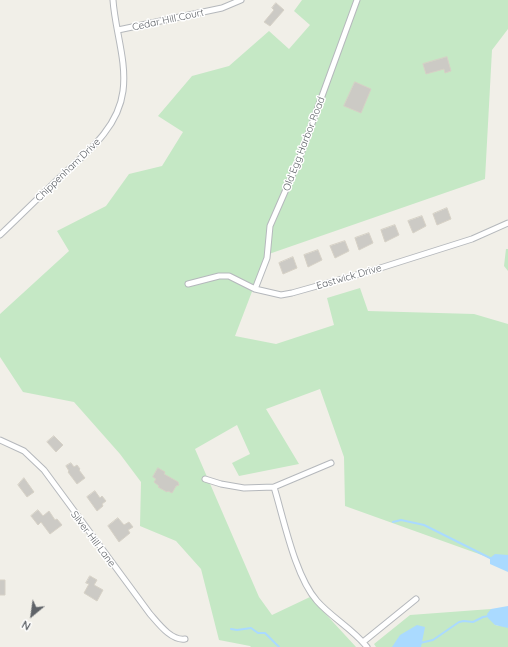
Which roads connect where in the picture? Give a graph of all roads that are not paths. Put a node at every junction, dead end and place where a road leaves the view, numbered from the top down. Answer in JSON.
{"nodes":[{"id":1,"x":113,"y":0,"type":"edge"},
{"id":2,"x":241,"y":0,"type":"edge"},
{"id":3,"x":357,"y":0,"type":"edge"},
{"id":4,"x":118,"y":30,"type":"junction"},
{"id":5,"x":508,"y":223,"type":"edge"},
{"id":6,"x":0,"y":234,"type":"edge"},
{"id":7,"x":188,"y":284,"type":"dead end"},
{"id":8,"x":255,"y":289,"type":"junction"},
{"id":9,"x":0,"y":440,"type":"edge"},
{"id":10,"x":331,"y":463,"type":"dead end"},
{"id":11,"x":205,"y":479,"type":"dead end"},
{"id":12,"x":274,"y":487,"type":"junction"},
{"id":13,"x":416,"y":599,"type":"dead end"},
{"id":14,"x":185,"y":639,"type":"dead end"},
{"id":15,"x":363,"y":642,"type":"junction"},
{"id":16,"x":367,"y":647,"type":"edge"}],
"edges":[{"from":1,"to":4,"type":"street","name":"Chippenham Drive"},
{"from":2,"to":4,"type":"street","name":"Cedar Hill Court"},
{"from":3,"to":8,"type":"street","name":"Old Egg Harbor Road"},
{"from":4,"to":6,"type":"street","name":"Chippenham Drive"},
{"from":5,"to":8,"type":"street","name":"Eastwick Drive"},
{"from":7,"to":8,"type":"street","name":"Eastwick Drive"},
{"from":9,"to":14,"type":"street","name":"Silver Hill Lane"},
{"from":10,"to":12,"type":"street"},
{"from":11,"to":12,"type":"street"},
{"from":12,"to":15,"type":"street"},
{"from":13,"to":15,"type":"street"},
{"from":15,"to":16,"type":"street"}]}
